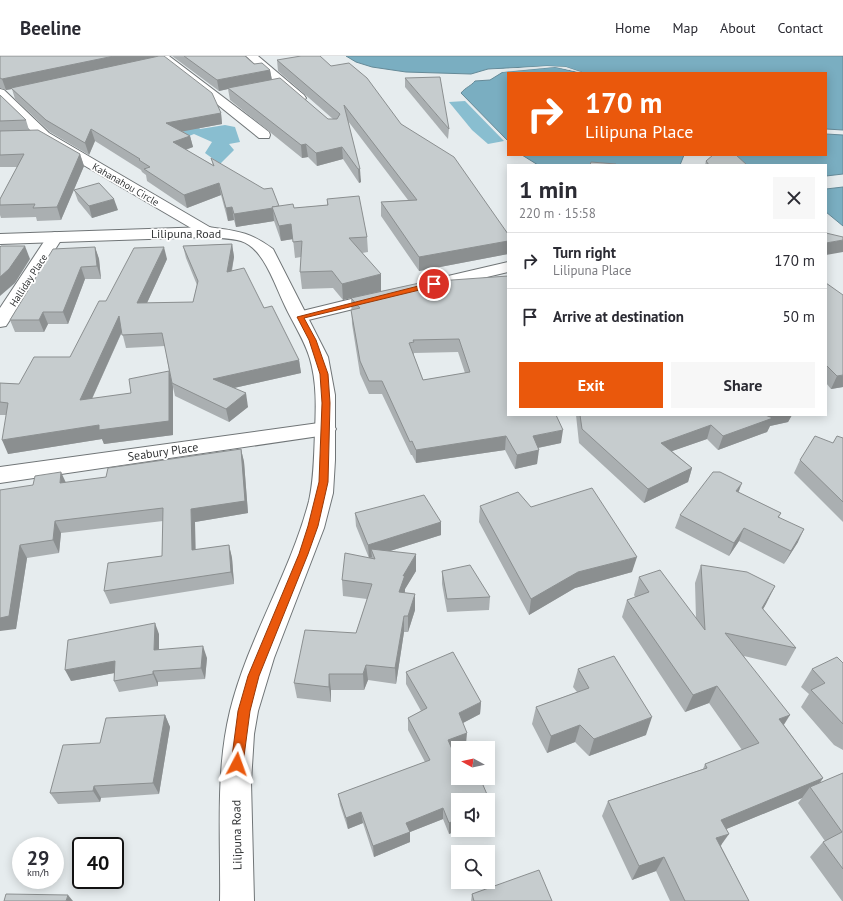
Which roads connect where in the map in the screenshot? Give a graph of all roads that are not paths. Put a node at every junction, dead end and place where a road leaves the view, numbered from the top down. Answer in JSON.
{"nodes":[{"id":1,"x":251,"y":56,"type":"edge"},
{"id":2,"x":164,"y":58,"type":"edge"},
{"id":3,"x":152,"y":63,"type":"edge"},
{"id":4,"x":285,"y":84,"type":"junction"},
{"id":5,"x":269,"y":87,"type":"edge"},
{"id":6,"x":19,"y":93,"type":"edge"},
{"id":7,"x":2,"y":94,"type":"edge"},
{"id":8,"x":230,"y":94,"type":"edge"},
{"id":9,"x":215,"y":97,"type":"junction"},
{"id":10,"x":307,"y":103,"type":"edge"},
{"id":11,"x":44,"y":136,"type":"junction"},
{"id":12,"x":264,"y":136,"type":"dead end"},
{"id":13,"x":29,"y":137,"type":"edge"},
{"id":14,"x":208,"y":232,"type":"junction"},
{"id":15,"x":55,"y":237,"type":"junction"},
{"id":16,"x":0,"y":239,"type":"edge"},
{"id":17,"x":507,"y":267,"type":"edge"},
{"id":18,"x":300,"y":317,"type":"junction"},
{"id":19,"x":0,"y":322,"type":"edge"},
{"id":20,"x":326,"y":429,"type":"junction"},
{"id":21,"x":0,"y":476,"type":"edge"},
{"id":22,"x":237,"y":901,"type":"edge"}],
"edges":[{"from":1,"to":4,"type":"street"},
{"from":2,"to":3,"type":"street"},
{"from":2,"to":9,"type":"street"},
{"from":4,"to":5,"type":"street"},
{"from":4,"to":10,"type":"street"},
{"from":6,"to":7,"type":"street"},
{"from":7,"to":11,"type":"street","name":"Kahanahou Circle"},
{"from":8,"to":9,"type":"street"},
{"from":9,"to":12,"type":"street"},
{"from":11,"to":13,"type":"street"},
{"from":11,"to":14,"type":"street","name":"Kahanahou Circle"},
{"from":14,"to":15,"type":"street","name":"Lilipuna Road"},
{"from":14,"to":18,"type":"street","name":"Lilipuna Road"},
{"from":15,"to":16,"type":"street","name":"Lilipuna Road"},
{"from":15,"to":19,"type":"street","name":"Halliday Place"},
{"from":17,"to":18,"type":"street"},
{"from":18,"to":20,"type":"street","name":"Lilipuna Road"},
{"from":20,"to":21,"type":"street","name":"Seabury Place"},
{"from":20,"to":22,"type":"street","name":"Lilipuna Road"}]}
